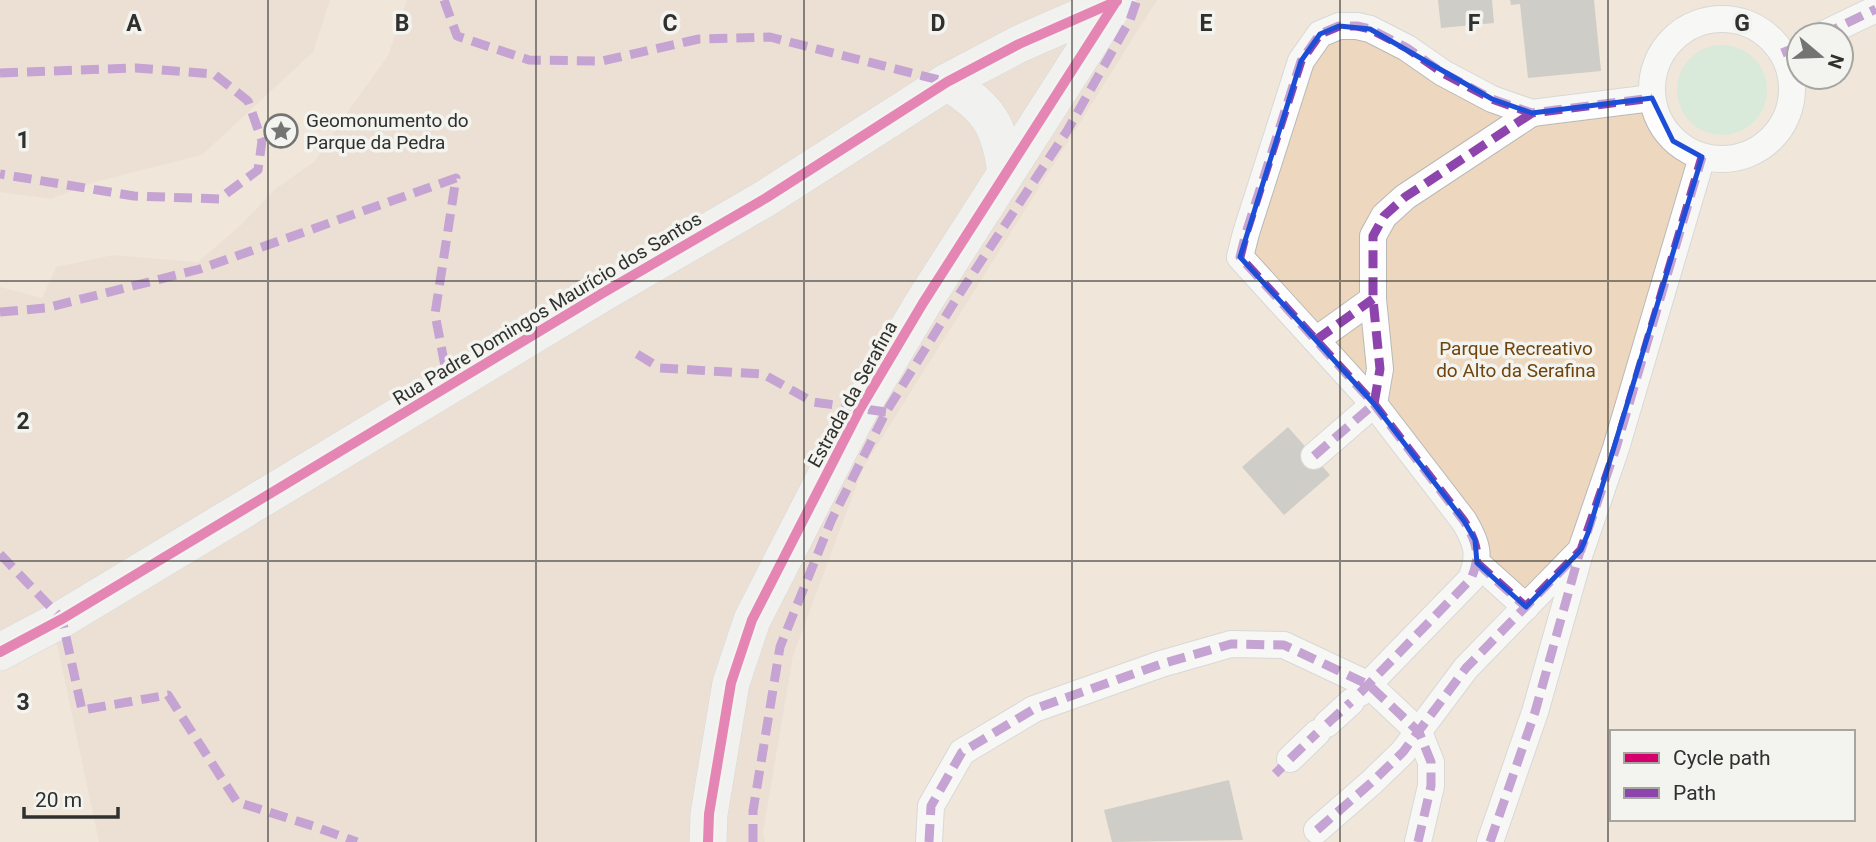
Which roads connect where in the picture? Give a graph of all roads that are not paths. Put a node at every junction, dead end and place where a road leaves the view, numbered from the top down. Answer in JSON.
{"nodes":[{"id":1,"x":1117,"y":1,"type":"edge"},
{"id":2,"x":1876,"y":9,"type":"edge"},
{"id":3,"x":1851,"y":21,"type":"edge"},
{"id":4,"x":1785,"y":46,"type":"edge"},
{"id":5,"x":947,"y":82,"type":"junction"},
{"id":6,"x":1792,"y":91,"type":"edge"},
{"id":7,"x":1652,"y":98,"type":"junction"},
{"id":8,"x":1532,"y":113,"type":"junction"},
{"id":9,"x":1702,"y":157,"type":"junction"},
{"id":10,"x":1006,"y":173,"type":"junction"},
{"id":11,"x":1373,"y":299,"type":"junction"},
{"id":12,"x":1316,"y":340,"type":"junction"},
{"id":13,"x":1374,"y":404,"type":"junction"},
{"id":14,"x":1314,"y":456,"type":"dead end"},
{"id":15,"x":1581,"y":550,"type":"junction"},
{"id":16,"x":1477,"y":563,"type":"junction"},
{"id":17,"x":1526,"y":607,"type":"junction"},
{"id":18,"x":0,"y":652,"type":"edge"},
{"id":19,"x":1360,"y":694,"type":"junction"},
{"id":20,"x":1419,"y":732,"type":"junction"},
{"id":21,"x":1282,"y":767,"type":"dead end"},
{"id":22,"x":1317,"y":830,"type":"dead end"},
{"id":23,"x":708,"y":842,"type":"edge"},
{"id":24,"x":929,"y":842,"type":"edge"},
{"id":25,"x":1419,"y":842,"type":"edge"},
{"id":26,"x":1490,"y":842,"type":"edge"}],
"edges":[{"from":1,"to":5,"type":"street","name":"Rua Padre Domingos Maurício dos Santos"},
{"from":1,"to":10,"type":"street","name":"Estrada da Serafina"},
{"from":2,"to":3,"type":"street"},
{"from":4,"to":7,"type":"street"},
{"from":5,"to":10,"type":"street"},
{"from":5,"to":18,"type":"street","name":"Rua Padre Domingos Maurício dos Santos"},
{"from":6,"to":9,"type":"street"},
{"from":7,"to":8,"type":"street"},
{"from":7,"to":9,"type":"street"},
{"from":8,"to":11,"type":"street"},
{"from":8,"to":12,"type":"street"},
{"from":9,"to":15,"type":"street"},
{"from":10,"to":23,"type":"street","name":"Estrada da Serafina"},
{"from":11,"to":12,"type":"street"},
{"from":11,"to":13,"type":"street"},
{"from":12,"to":13,"type":"street"},
{"from":13,"to":14,"type":"street"},
{"from":13,"to":16,"type":"street"},
{"from":15,"to":17,"type":"street"},
{"from":15,"to":26,"type":"street"},
{"from":16,"to":17,"type":"street"},
{"from":16,"to":19,"type":"street"},
{"from":17,"to":20,"type":"street"},
{"from":19,"to":20,"type":"street"},
{"from":19,"to":21,"type":"street"},
{"from":19,"to":24,"type":"street"},
{"from":20,"to":22,"type":"street"},
{"from":20,"to":25,"type":"street"}]}
